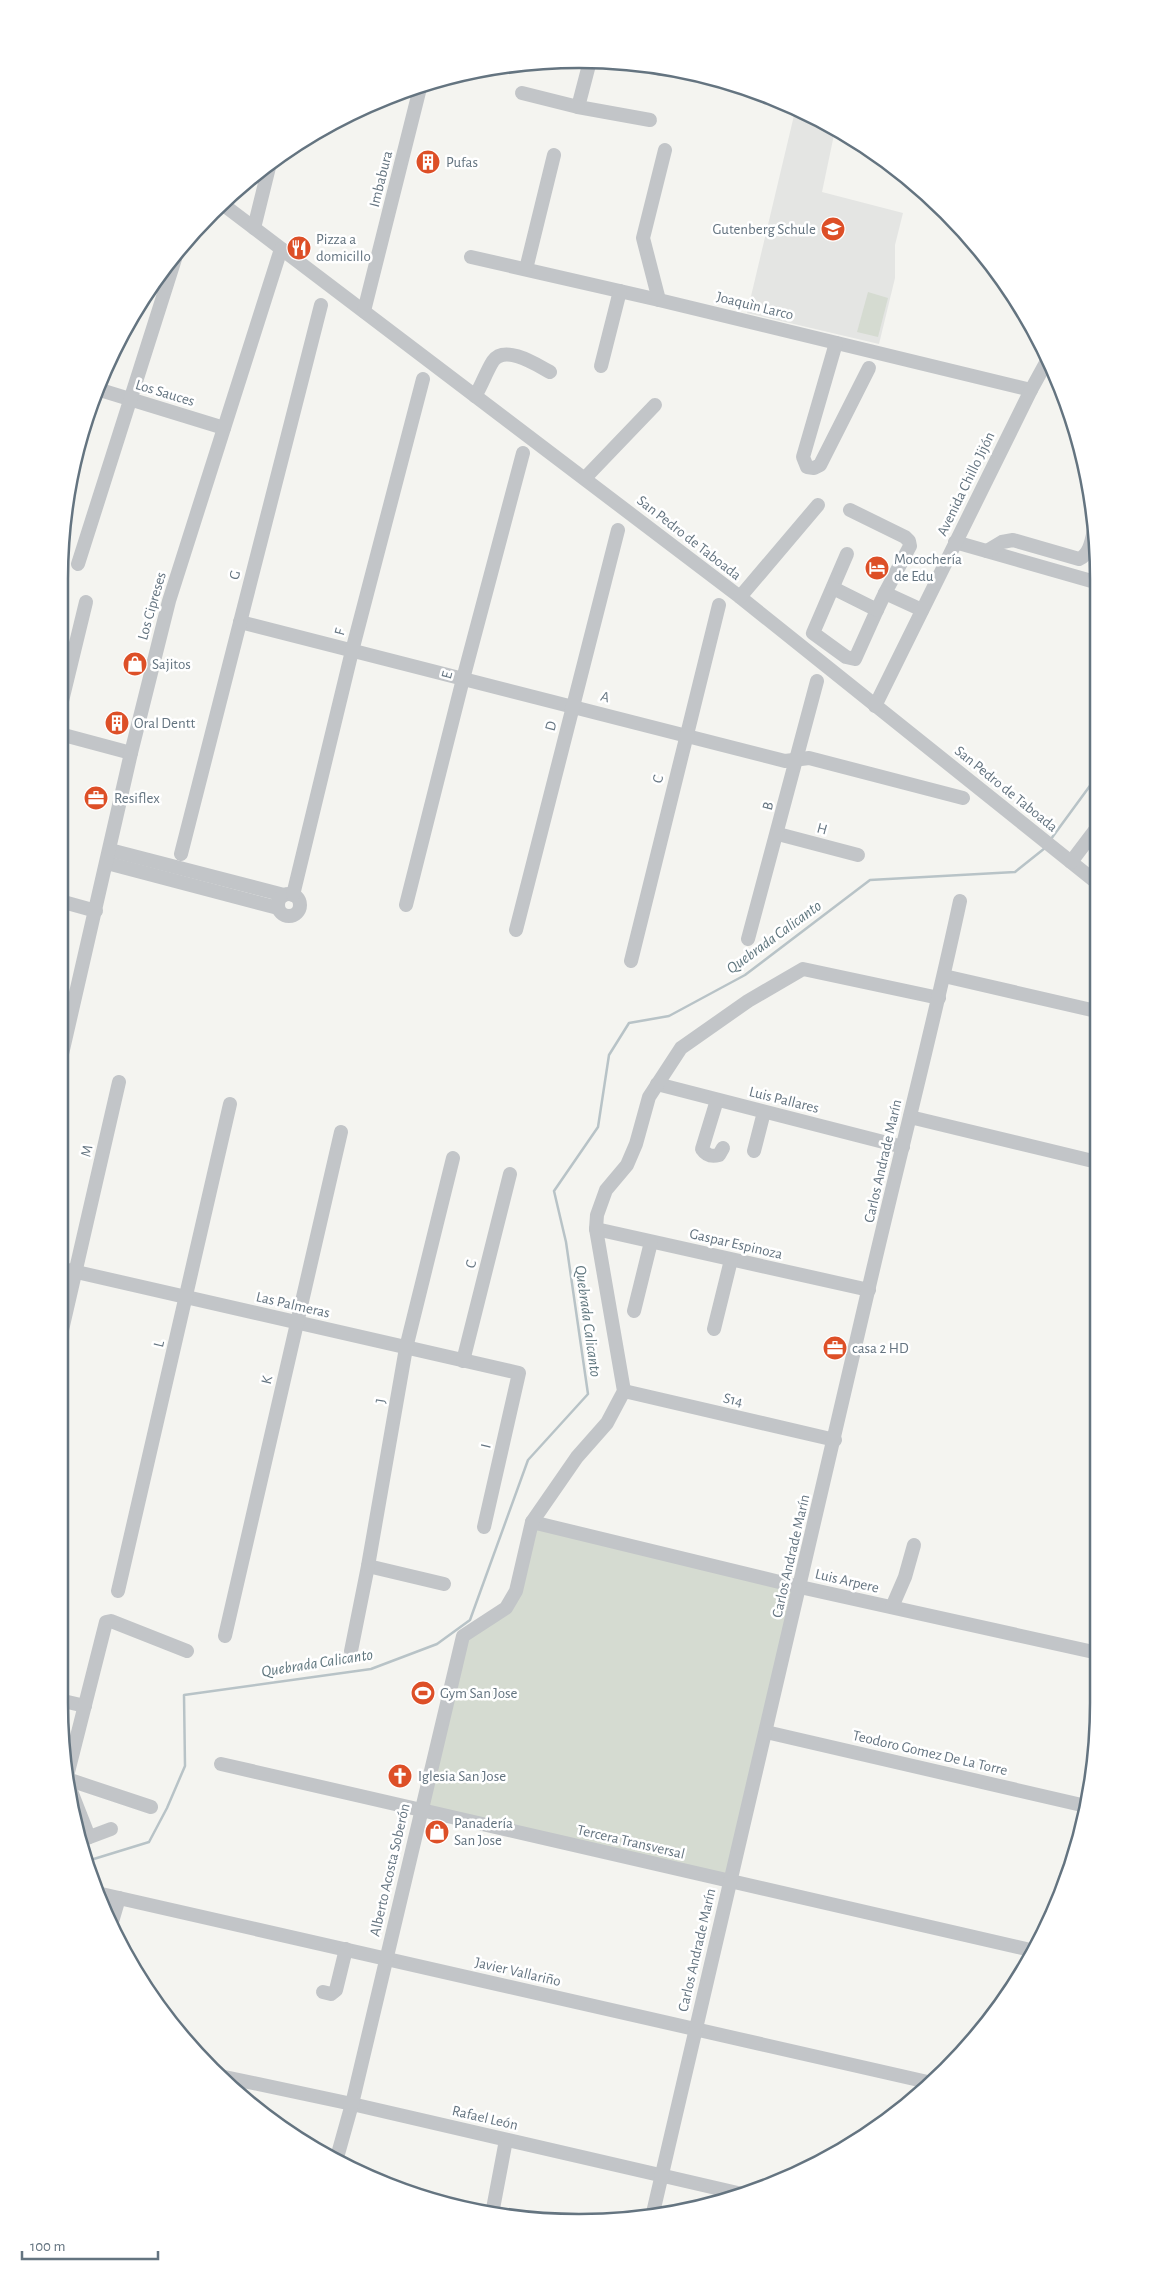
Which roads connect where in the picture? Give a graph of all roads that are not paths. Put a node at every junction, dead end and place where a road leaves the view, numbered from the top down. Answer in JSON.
{"nodes":[{"id":1,"x":588,"y":68,"type":"edge"},
{"id":2,"x":522,"y":93,"type":"dead end"},
{"id":3,"x":419,"y":94,"type":"edge"},
{"id":4,"x":578,"y":107,"type":"junction"},
{"id":5,"x":650,"y":120,"type":"dead end"},
{"id":6,"x":665,"y":150,"type":"dead end"},
{"id":7,"x":554,"y":155,"type":"dead end"},
{"id":8,"x":267,"y":173,"type":"edge"},
{"id":9,"x":227,"y":208,"type":"edge"},
{"id":10,"x":254,"y":228,"type":"junction"},
{"id":11,"x":281,"y":249,"type":"junction"},
{"id":12,"x":470,"y":257,"type":"dead end"},
{"id":13,"x":526,"y":269,"type":"junction"},
{"id":14,"x":171,"y":271,"type":"edge"},
{"id":15,"x":620,"y":291,"type":"junction"},
{"id":16,"x":659,"y":300,"type":"junction"},
{"id":17,"x":321,"y":305,"type":"dead end"},
{"id":18,"x":364,"y":311,"type":"junction"},
{"id":19,"x":836,"y":343,"type":"junction"},
{"id":20,"x":601,"y":366,"type":"dead end"},
{"id":21,"x":1044,"y":366,"type":"edge"},
{"id":22,"x":869,"y":368,"type":"dead end"},
{"id":23,"x":550,"y":372,"type":"dead end"},
{"id":24,"x":423,"y":379,"type":"dead end"},
{"id":25,"x":1030,"y":390,"type":"junction"},
{"id":26,"x":103,"y":391,"type":"edge"},
{"id":27,"x":475,"y":396,"type":"junction"},
{"id":28,"x":130,"y":400,"type":"junction"},
{"id":29,"x":655,"y":405,"type":"dead end"},
{"id":30,"x":224,"y":428,"type":"junction"},
{"id":31,"x":524,"y":453,"type":"dead end"},
{"id":32,"x":585,"y":478,"type":"junction"},
{"id":33,"x":818,"y":505,"type":"dead end"},
{"id":34,"x":850,"y":510,"type":"dead end"},
{"id":35,"x":618,"y":530,"type":"dead end"},
{"id":36,"x":956,"y":542,"type":"junction"},
{"id":37,"x":1089,"y":547,"type":"edge"},
{"id":38,"x":987,"y":551,"type":"junction"},
{"id":39,"x":847,"y":554,"type":"dead end"},
{"id":40,"x":78,"y":564,"type":"dead end"},
{"id":41,"x":1090,"y":581,"type":"edge"},
{"id":42,"x":833,"y":588,"type":"junction"},
{"id":43,"x":885,"y":593,"type":"junction"},
{"id":44,"x":740,"y":597,"type":"junction"},
{"id":45,"x":86,"y":602,"type":"dead end"},
{"id":46,"x":719,"y":605,"type":"dead end"},
{"id":47,"x":877,"y":610,"type":"junction"},
{"id":48,"x":922,"y":610,"type":"junction"},
{"id":49,"x":240,"y":622,"type":"junction"},
{"id":50,"x":352,"y":652,"type":"junction"},
{"id":51,"x":68,"y":676,"type":"edge"},
{"id":52,"x":463,"y":679,"type":"junction"},
{"id":53,"x":817,"y":681,"type":"dead end"},
{"id":54,"x":573,"y":706,"type":"junction"},
{"id":55,"x":875,"y":706,"type":"junction"},
{"id":56,"x":68,"y":736,"type":"edge"},
{"id":57,"x":685,"y":736,"type":"junction"},
{"id":58,"x":131,"y":753,"type":"junction"},
{"id":59,"x":796,"y":758,"type":"junction"},
{"id":60,"x":963,"y":798,"type":"dead end"},
{"id":61,"x":778,"y":834,"type":"junction"},
{"id":62,"x":1090,"y":837,"type":"edge"},
{"id":63,"x":181,"y":854,"type":"dead end"},
{"id":64,"x":858,"y":855,"type":"dead end"},
{"id":65,"x":109,"y":857,"type":"junction"},
{"id":66,"x":1071,"y":862,"type":"junction"},
{"id":67,"x":1090,"y":877,"type":"edge"},
{"id":68,"x":288,"y":895,"type":"junction"},
{"id":69,"x":960,"y":902,"type":"dead end"},
{"id":70,"x":68,"y":903,"type":"edge"},
{"id":71,"x":406,"y":905,"type":"dead end"},
{"id":72,"x":278,"y":908,"type":"junction"},
{"id":73,"x":96,"y":911,"type":"junction"},
{"id":74,"x":516,"y":930,"type":"dead end"},
{"id":75,"x":748,"y":939,"type":"dead end"},
{"id":76,"x":631,"y":961,"type":"dead end"},
{"id":77,"x":944,"y":976,"type":"junction"},
{"id":78,"x":940,"y":998,"type":"junction"},
{"id":79,"x":1090,"y":1008,"type":"edge"},
{"id":80,"x":68,"y":1029,"type":"edge"},
{"id":81,"x":119,"y":1082,"type":"dead end"},
{"id":82,"x":657,"y":1084,"type":"junction"},
{"id":83,"x":717,"y":1100,"type":"junction"},
{"id":84,"x":230,"y":1104,"type":"dead end"},
{"id":85,"x":764,"y":1112,"type":"junction"},
{"id":86,"x":910,"y":1117,"type":"junction"},
{"id":87,"x":341,"y":1132,"type":"dead end"},
{"id":88,"x":903,"y":1147,"type":"junction"},
{"id":89,"x":723,"y":1148,"type":"dead end"},
{"id":90,"x":754,"y":1151,"type":"dead end"},
{"id":91,"x":453,"y":1158,"type":"dead end"},
{"id":92,"x":1090,"y":1160,"type":"edge"},
{"id":93,"x":510,"y":1174,"type":"dead end"},
{"id":94,"x":596,"y":1229,"type":"junction"},
{"id":95,"x":651,"y":1242,"type":"junction"},
{"id":96,"x":731,"y":1260,"type":"junction"},
{"id":97,"x":68,"y":1270,"type":"edge"},
{"id":98,"x":76,"y":1271,"type":"junction"},
{"id":99,"x":869,"y":1290,"type":"junction"},
{"id":100,"x":187,"y":1296,"type":"junction"},
{"id":101,"x":68,"y":1305,"type":"edge"},
{"id":102,"x":634,"y":1311,"type":"dead end"},
{"id":103,"x":297,"y":1322,"type":"junction"},
{"id":104,"x":714,"y":1329,"type":"dead end"},
{"id":105,"x":406,"y":1348,"type":"junction"},
{"id":106,"x":463,"y":1361,"type":"junction"},
{"id":107,"x":519,"y":1373,"type":"joint"},
{"id":108,"x":624,"y":1391,"type":"junction"},
{"id":109,"x":835,"y":1440,"type":"junction"},
{"id":110,"x":532,"y":1522,"type":"junction"},
{"id":111,"x":484,"y":1527,"type":"dead end"},
{"id":112,"x":914,"y":1545,"type":"dead end"},
{"id":113,"x":368,"y":1566,"type":"junction"},
{"id":114,"x":444,"y":1584,"type":"dead end"},
{"id":115,"x":800,"y":1586,"type":"junction"},
{"id":116,"x":118,"y":1591,"type":"dead end"},
{"id":117,"x":892,"y":1607,"type":"junction"},
{"id":118,"x":225,"y":1636,"type":"dead end"},
{"id":119,"x":187,"y":1651,"type":"dead end"},
{"id":120,"x":351,"y":1651,"type":"dead end"},
{"id":121,"x":1090,"y":1652,"type":"edge"},
{"id":122,"x":68,"y":1702,"type":"edge"},
{"id":123,"x":85,"y":1706,"type":"junction"},
{"id":124,"x":766,"y":1732,"type":"junction"},
{"id":125,"x":72,"y":1764,"type":"edge"},
{"id":126,"x":221,"y":1764,"type":"dead end"},
{"id":127,"x":75,"y":1786,"type":"edge"},
{"id":128,"x":1080,"y":1805,"type":"edge"},
{"id":129,"x":151,"y":1807,"type":"dead end"},
{"id":130,"x":421,"y":1810,"type":"junction"},
{"id":131,"x":111,"y":1829,"type":"dead end"},
{"id":132,"x":86,"y":1838,"type":"edge"},
{"id":133,"x":730,"y":1881,"type":"junction"},
{"id":134,"x":105,"y":1895,"type":"edge"},
{"id":135,"x":119,"y":1898,"type":"junction"},
{"id":136,"x":114,"y":1916,"type":"edge"},
{"id":137,"x":346,"y":1949,"type":"junction"},
{"id":138,"x":1027,"y":1949,"type":"edge"},
{"id":139,"x":386,"y":1958,"type":"junction"},
{"id":140,"x":323,"y":1992,"type":"dead end"},
{"id":141,"x":696,"y":2030,"type":"junction"},
{"id":142,"x":233,"y":2079,"type":"edge"},
{"id":143,"x":923,"y":2081,"type":"edge"},
{"id":144,"x":352,"y":2104,"type":"junction"},
{"id":145,"x":506,"y":2140,"type":"junction"},
{"id":146,"x":338,"y":2153,"type":"edge"},
{"id":147,"x":661,"y":2175,"type":"junction"},
{"id":148,"x":728,"y":2191,"type":"edge"},
{"id":149,"x":493,"y":2206,"type":"edge"},
{"id":150,"x":654,"y":2208,"type":"edge"}],
"edges":[{"from":1,"to":4,"type":"street"},
{"from":2,"to":4,"type":"street"},
{"from":3,"to":18,"type":"street","name":"Imbabura"},
{"from":4,"to":5,"type":"street"},
{"from":6,"to":16,"type":"street"},
{"from":7,"to":13,"type":"street"},
{"from":8,"to":10,"type":"street"},
{"from":9,"to":10,"type":"street","name":"San Pedro de Taboada"},
{"from":10,"to":11,"type":"street","name":"San Pedro de Taboada"},
{"from":11,"to":18,"type":"street","name":"San Pedro de Taboada"},
{"from":11,"to":30,"type":"street","name":"Los Cipreses"},
{"from":12,"to":13,"type":"street","name":"Joaquìn Larco"},
{"from":13,"to":15,"type":"street","name":"Joaquìn Larco"},
{"from":14,"to":28,"type":"street"},
{"from":15,"to":16,"type":"street","name":"Joaquìn Larco"},
{"from":15,"to":20,"type":"street"},
{"from":16,"to":19,"type":"street","name":"Joaquìn Larco"},
{"from":17,"to":49,"type":"street","name":"G"},
{"from":18,"to":27,"type":"street","name":"San Pedro de Taboada"},
{"from":19,"to":22,"type":"street"},
{"from":19,"to":25,"type":"street","name":"Joaquìn Larco"},
{"from":21,"to":25,"type":"street","name":"Avenida Chillo Jijón"},
{"from":23,"to":27,"type":"street"},
{"from":24,"to":50,"type":"street","name":"F"},
{"from":25,"to":36,"type":"street","name":"Avenida Chillo Jijón"},
{"from":26,"to":28,"type":"street","name":"Los Sauces"},
{"from":27,"to":32,"type":"street","name":"San Pedro de Taboada"},
{"from":28,"to":30,"type":"street","name":"Los Sauces"},
{"from":28,"to":40,"type":"street"},
{"from":29,"to":32,"type":"street"},
{"from":30,"to":58,"type":"street","name":"Los Cipreses"},
{"from":31,"to":52,"type":"street","name":"E"},
{"from":32,"to":44,"type":"street","name":"San Pedro de Taboada"},
{"from":33,"to":44,"type":"street"},
{"from":34,"to":43,"type":"street"},
{"from":35,"to":54,"type":"street","name":"D"},
{"from":36,"to":38,"type":"street"},
{"from":36,"to":48,"type":"street","name":"Avenida Chillo Jijón"},
{"from":37,"to":38,"type":"street"},
{"from":38,"to":41,"type":"street"},
{"from":39,"to":42,"type":"street"},
{"from":42,"to":47,"type":"street"},
{"from":42,"to":47,"type":"street"},
{"from":43,"to":47,"type":"street"},
{"from":43,"to":48,"type":"street"},
{"from":44,"to":55,"type":"street","name":"San Pedro de Taboada"},
{"from":45,"to":51,"type":"street"},
{"from":46,"to":57,"type":"street","name":"C"},
{"from":48,"to":55,"type":"street","name":"Avenida Chillo Jijón"},
{"from":49,"to":50,"type":"street","name":"A"},
{"from":49,"to":63,"type":"street","name":"G"},
{"from":50,"to":52,"type":"street","name":"A"},
{"from":50,"to":68,"type":"street","name":"F"},
{"from":52,"to":54,"type":"street","name":"A"},
{"from":52,"to":71,"type":"street","name":"E"},
{"from":53,"to":59,"type":"street","name":"B"},
{"from":54,"to":57,"type":"street","name":"A"},
{"from":54,"to":74,"type":"street","name":"D"},
{"from":55,"to":66,"type":"street","name":"San Pedro de Taboada"},
{"from":56,"to":58,"type":"street"},
{"from":57,"to":59,"type":"street","name":"A"},
{"from":57,"to":76,"type":"street","name":"C"},
{"from":58,"to":65,"type":"street","name":"Los Cipreses"},
{"from":59,"to":60,"type":"street","name":"A"},
{"from":59,"to":61,"type":"street","name":"B"},
{"from":61,"to":64,"type":"street","name":"H"},
{"from":61,"to":75,"type":"street","name":"B"},
{"from":62,"to":66,"type":"street"},
{"from":65,"to":68,"type":"street"},
{"from":65,"to":72,"type":"street"},
{"from":65,"to":73,"type":"street","name":"Los Cipreses"},
{"from":66,"to":67,"type":"street","name":"San Pedro de Taboada"},
{"from":68,"to":72,"type":"street"},
{"from":68,"to":72,"type":"street"},
{"from":69,"to":77,"type":"street","name":"Carlos Andrade Marín"},
{"from":70,"to":73,"type":"street"},
{"from":73,"to":80,"type":"street","name":"Los Cipreses"},
{"from":77,"to":78,"type":"street","name":"Carlos Andrade Marín"},
{"from":77,"to":79,"type":"street"},
{"from":78,"to":82,"type":"street"},
{"from":78,"to":86,"type":"street","name":"Carlos Andrade Marín"},
{"from":81,"to":98,"type":"street","name":"M"},
{"from":82,"to":83,"type":"street","name":"Luis Pallares"},
{"from":82,"to":94,"type":"street"},
{"from":83,"to":85,"type":"street","name":"Luis Pallares"},
{"from":83,"to":89,"type":"street"},
{"from":84,"to":100,"type":"street","name":"L"},
{"from":85,"to":88,"type":"street","name":"Luis Pallares"},
{"from":85,"to":90,"type":"street"},
{"from":86,"to":88,"type":"street","name":"Carlos Andrade Marín"},
{"from":86,"to":92,"type":"street"},
{"from":87,"to":103,"type":"street","name":"K"},
{"from":88,"to":99,"type":"street","name":"Carlos Andrade Marín"},
{"from":91,"to":105,"type":"street","name":"J"},
{"from":93,"to":106,"type":"street","name":"C"},
{"from":94,"to":95,"type":"street","name":"Gaspar Espinoza"},
{"from":94,"to":108,"type":"street"},
{"from":95,"to":96,"type":"street","name":"Gaspar Espinoza"},
{"from":95,"to":102,"type":"street"},
{"from":96,"to":99,"type":"street","name":"Gaspar Espinoza"},
{"from":96,"to":104,"type":"street"},
{"from":97,"to":98,"type":"street","name":"Las Palmeras"},
{"from":98,"to":100,"type":"street","name":"Las Palmeras"},
{"from":98,"to":101,"type":"street","name":"M"},
{"from":99,"to":109,"type":"street","name":"Carlos Andrade Marín"},
{"from":100,"to":103,"type":"street","name":"Las Palmeras"},
{"from":100,"to":116,"type":"street","name":"L"},
{"from":103,"to":105,"type":"street","name":"Las Palmeras"},
{"from":103,"to":118,"type":"street","name":"K"},
{"from":105,"to":106,"type":"street","name":"Las Palmeras"},
{"from":105,"to":113,"type":"street","name":"J"},
{"from":106,"to":107,"type":"street","name":"Las Palmeras"},
{"from":107,"to":111,"type":"street","name":"I"},
{"from":108,"to":109,"type":"street","name":"S14"},
{"from":108,"to":110,"type":"street"},
{"from":109,"to":115,"type":"street","name":"Carlos Andrade Marín"},
{"from":110,"to":115,"type":"street","name":"Luis Arpere"},
{"from":110,"to":130,"type":"street","name":"Alberto Acosta Soberón"},
{"from":112,"to":117,"type":"street"},
{"from":113,"to":114,"type":"street"},
{"from":113,"to":120,"type":"street","name":"J"},
{"from":115,"to":117,"type":"street","name":"Luis Arpere"},
{"from":115,"to":124,"type":"street","name":"Carlos Andrade Marín"},
{"from":117,"to":121,"type":"street","name":"Luis Arpere"},
{"from":119,"to":123,"type":"street"},
{"from":122,"to":123,"type":"street"},
{"from":123,"to":125,"type":"street"},
{"from":124,"to":128,"type":"street","name":"Teodoro Gomez De La Torre"},
{"from":124,"to":133,"type":"street","name":"Carlos Andrade Marín"},
{"from":126,"to":130,"type":"street","name":"Tercera Transversal"},
{"from":127,"to":129,"type":"street"},
{"from":130,"to":133,"type":"street","name":"Tercera Transversal"},
{"from":130,"to":139,"type":"street","name":"Alberto Acosta Soberón"},
{"from":131,"to":132,"type":"street"},
{"from":133,"to":138,"type":"street","name":"Tercera Transversal"},
{"from":133,"to":141,"type":"street","name":"Carlos Andrade Marín"},
{"from":134,"to":135,"type":"street","name":"Javier Vallariño"},
{"from":135,"to":136,"type":"street"},
{"from":135,"to":137,"type":"street","name":"Javier Vallariño"},
{"from":137,"to":139,"type":"street","name":"Javier Vallariño"},
{"from":137,"to":140,"type":"street"},
{"from":139,"to":141,"type":"street","name":"Javier Vallariño"},
{"from":139,"to":144,"type":"street","name":"Alberto Acosta Soberón"},
{"from":141,"to":143,"type":"street","name":"Javier Vallariño"},
{"from":141,"to":147,"type":"street","name":"Carlos Andrade Marín"},
{"from":142,"to":144,"type":"street","name":"Rafael León"},
{"from":144,"to":145,"type":"street","name":"Rafael León"},
{"from":144,"to":146,"type":"street","name":"Alberto Acosta Soberón"},
{"from":145,"to":147,"type":"street","name":"Rafael León"},
{"from":145,"to":149,"type":"street"},
{"from":147,"to":148,"type":"street","name":"Rafael León"},
{"from":147,"to":150,"type":"street","name":"Carlos Andrade Marín"}]}
